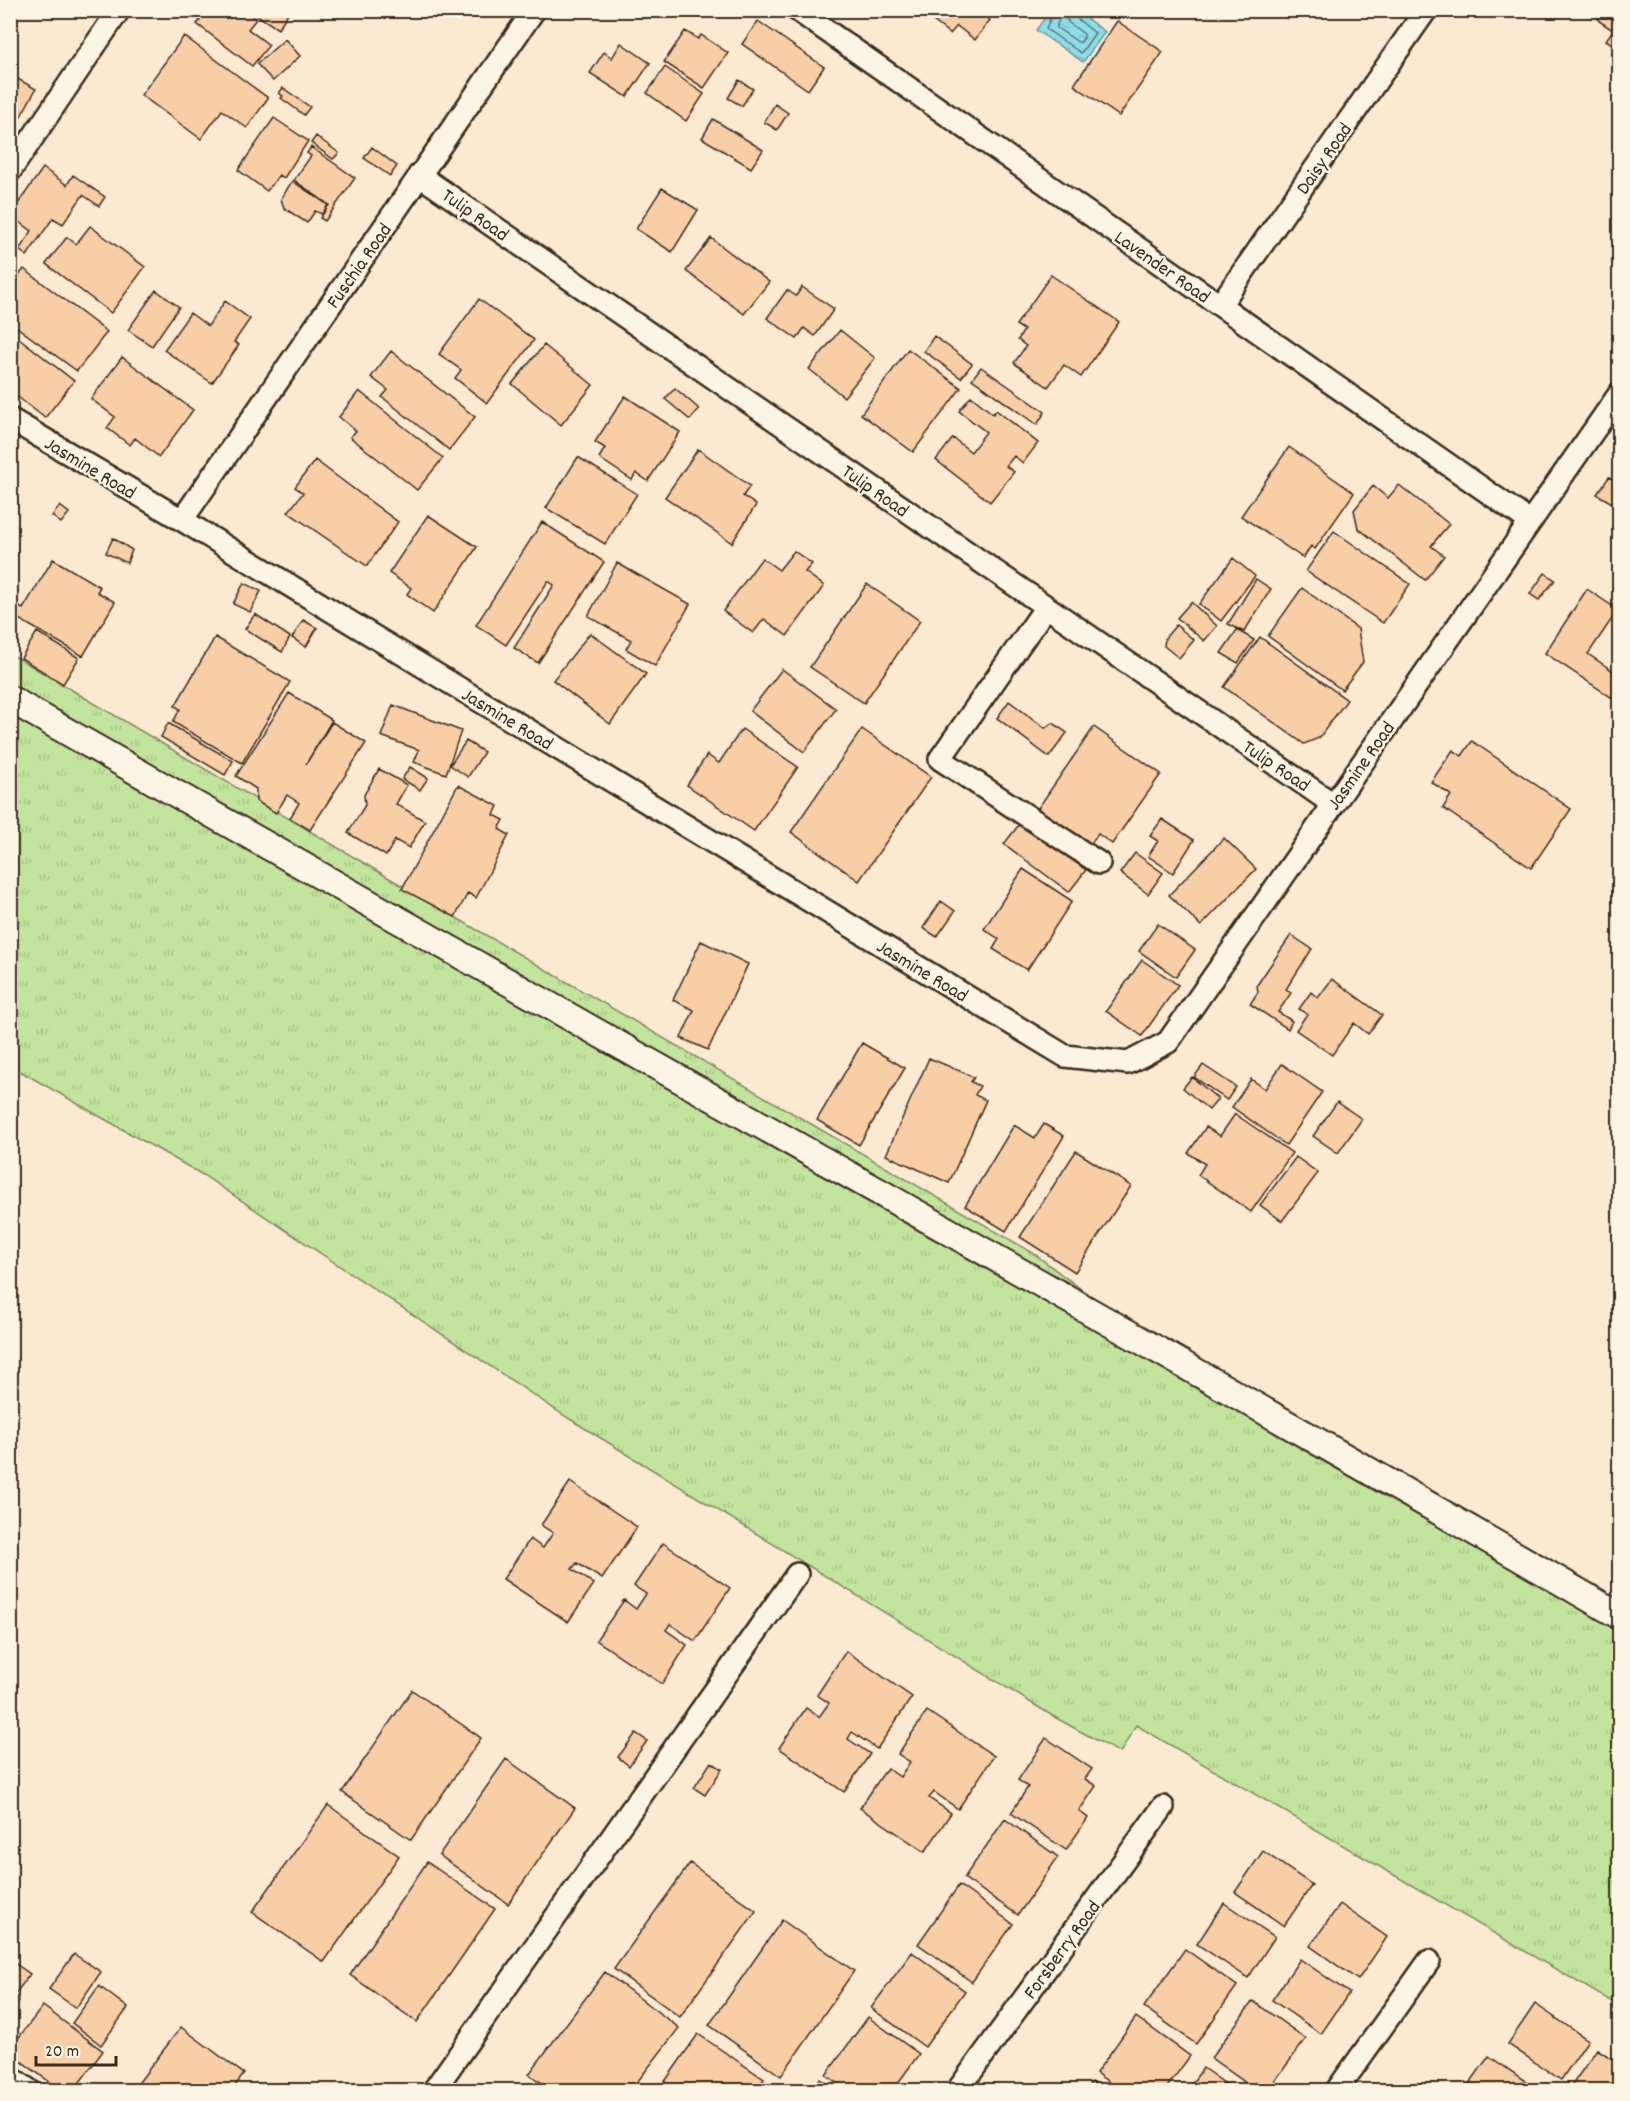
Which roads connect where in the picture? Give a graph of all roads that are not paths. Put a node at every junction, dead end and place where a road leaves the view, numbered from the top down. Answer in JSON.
{"nodes":[{"id":1,"x":119,"y":10,"type":"edge"},
{"id":2,"x":534,"y":10,"type":"edge"},
{"id":3,"x":797,"y":10,"type":"edge"},
{"id":4,"x":1426,"y":10,"type":"edge"},
{"id":5,"x":10,"y":171,"type":"edge"},
{"id":6,"x":419,"y":175,"type":"junction"},
{"id":7,"x":1220,"y":305,"type":"junction"},
{"id":8,"x":1620,"y":393,"type":"edge"},
{"id":9,"x":10,"y":419,"type":"edge"},
{"id":10,"x":182,"y":520,"type":"junction"},
{"id":11,"x":1530,"y":521,"type":"junction"},
{"id":12,"x":1046,"y":607,"type":"junction"},
{"id":13,"x":10,"y":699,"type":"edge"},
{"id":14,"x":1333,"y":804,"type":"junction"},
{"id":15,"x":1099,"y":863,"type":"dead end"},
{"id":16,"x":797,"y":1574,"type":"dead end"},
{"id":17,"x":1620,"y":1616,"type":"edge"},
{"id":18,"x":1163,"y":1807,"type":"dead end"},
{"id":19,"x":1429,"y":1961,"type":"dead end"},
{"id":20,"x":10,"y":2077,"type":"edge"},
{"id":21,"x":29,"y":2091,"type":"edge"},
{"id":22,"x":434,"y":2091,"type":"edge"},
{"id":23,"x":958,"y":2091,"type":"edge"},
{"id":24,"x":1337,"y":2091,"type":"edge"}],
"edges":[{"from":1,"to":5,"type":"street"},
{"from":2,"to":6,"type":"street","name":"Fuschia Road"},
{"from":3,"to":7,"type":"street","name":"Lavender Road"},
{"from":4,"to":7,"type":"street","name":"Daisy Road"},
{"from":6,"to":10,"type":"street","name":"Fuschia Road"},
{"from":6,"to":12,"type":"street","name":"Tulip Road"},
{"from":7,"to":11,"type":"street","name":"Lavender Road"},
{"from":8,"to":11,"type":"street","name":"Jasmine Road"},
{"from":9,"to":10,"type":"street","name":"Jasmine Road"},
{"from":10,"to":14,"type":"street","name":"Jasmine Road"},
{"from":11,"to":14,"type":"street","name":"Jasmine Road"},
{"from":12,"to":14,"type":"street","name":"Tulip Road"},
{"from":12,"to":15,"type":"street"},
{"from":13,"to":17,"type":"street"},
{"from":16,"to":22,"type":"street"},
{"from":18,"to":23,"type":"street","name":"Forsberry Road"},
{"from":19,"to":24,"type":"street"},
{"from":20,"to":21,"type":"street"}]}
